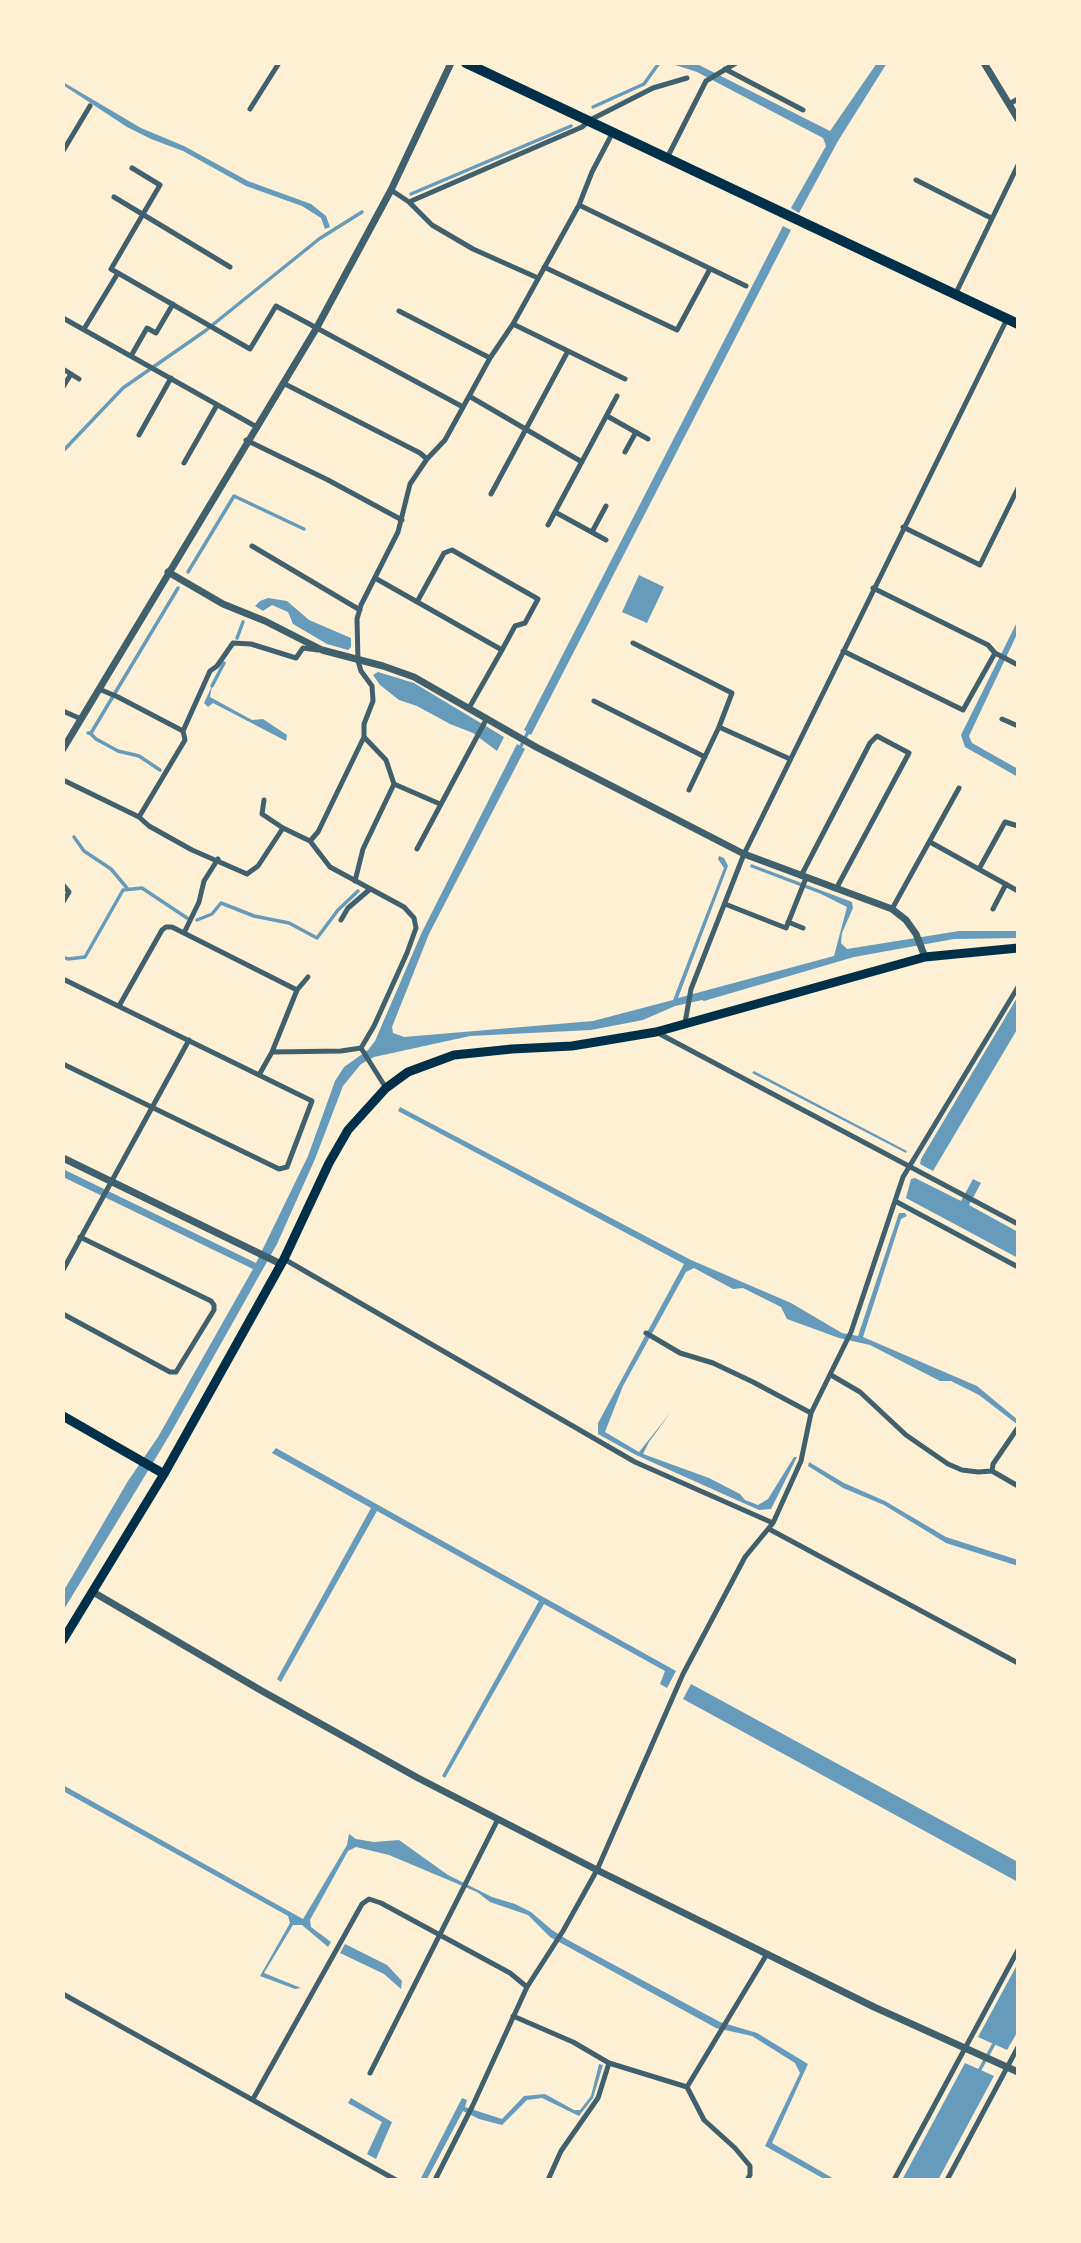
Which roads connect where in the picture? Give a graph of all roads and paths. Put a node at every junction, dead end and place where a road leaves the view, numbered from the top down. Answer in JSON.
{"nodes":[{"id":1,"x":279,"y":63,"type":"edge"},
{"id":2,"x":451,"y":63,"type":"edge"},
{"id":3,"x":467,"y":63,"type":"edge"},
{"id":4,"x":736,"y":63,"type":"edge"},
{"id":5,"x":988,"y":64,"type":"edge"},
{"id":6,"x":723,"y":71,"type":"junction"},
{"id":7,"x":687,"y":78,"type":"dead end"},
{"id":8,"x":1018,"y":99,"type":"edge"},
{"id":9,"x":1009,"y":104,"type":"junction"},
{"id":10,"x":90,"y":106,"type":"dead end"},
{"id":11,"x":250,"y":109,"type":"dead end"},
{"id":12,"x":803,"y":110,"type":"dead end"},
{"id":13,"x":1018,"y":119,"type":"edge"},
{"id":14,"x":590,"y":120,"type":"junction"},
{"id":15,"x":613,"y":132,"type":"junction"},
{"id":16,"x":63,"y":151,"type":"edge"},
{"id":17,"x":667,"y":158,"type":"junction"},
{"id":18,"x":1018,"y":165,"type":"edge"},
{"id":19,"x":132,"y":168,"type":"dead end"},
{"id":20,"x":916,"y":180,"type":"dead end"},
{"id":21,"x":391,"y":190,"type":"junction"},
{"id":22,"x":114,"y":197,"type":"dead end"},
{"id":23,"x":409,"y":202,"type":"junction"},
{"id":24,"x":579,"y":205,"type":"junction"},
{"id":25,"x":143,"y":214,"type":"junction"},
{"id":26,"x":991,"y":218,"type":"junction"},
{"id":27,"x":230,"y":267,"type":"dead end"},
{"id":28,"x":544,"y":267,"type":"junction"},
{"id":29,"x":710,"y":269,"type":"junction"},
{"id":30,"x":118,"y":273,"type":"junction"},
{"id":31,"x":538,"y":278,"type":"junction"},
{"id":32,"x":746,"y":286,"type":"dead end"},
{"id":33,"x":955,"y":295,"type":"junction"},
{"id":34,"x":173,"y":304,"type":"junction"},
{"id":35,"x":399,"y":311,"type":"dead end"},
{"id":36,"x":63,"y":318,"type":"edge"},
{"id":37,"x":1007,"y":319,"type":"junction"},
{"id":38,"x":513,"y":324,"type":"junction"},
{"id":39,"x":1018,"y":324,"type":"edge"},
{"id":40,"x":316,"y":329,"type":"junction"},
{"id":41,"x":83,"y":330,"type":"junction"},
{"id":42,"x":568,"y":351,"type":"junction"},
{"id":43,"x":131,"y":356,"type":"junction"},
{"id":44,"x":490,"y":358,"type":"junction"},
{"id":45,"x":63,"y":369,"type":"edge"},
{"id":46,"x":71,"y":374,"type":"junction"},
{"id":47,"x":171,"y":378,"type":"junction"},
{"id":48,"x":79,"y":379,"type":"dead end"},
{"id":49,"x":625,"y":379,"type":"dead end"},
{"id":50,"x":283,"y":383,"type":"junction"},
{"id":51,"x":63,"y":387,"type":"edge"},
{"id":52,"x":469,"y":396,"type":"junction"},
{"id":53,"x":617,"y":396,"type":"dead end"},
{"id":54,"x":217,"y":405,"type":"junction"},
{"id":55,"x":463,"y":407,"type":"junction"},
{"id":56,"x":607,"y":416,"type":"junction"},
{"id":57,"x":256,"y":426,"type":"junction"},
{"id":58,"x":526,"y":429,"type":"junction"},
{"id":59,"x":636,"y":432,"type":"junction"},
{"id":60,"x":138,"y":435,"type":"dead end"},
{"id":61,"x":649,"y":439,"type":"dead end"},
{"id":62,"x":247,"y":440,"type":"junction"},
{"id":63,"x":625,"y":452,"type":"dead end"},
{"id":64,"x":427,"y":459,"type":"junction"},
{"id":65,"x":582,"y":462,"type":"junction"},
{"id":66,"x":184,"y":463,"type":"dead end"},
{"id":67,"x":1018,"y":488,"type":"edge"},
{"id":68,"x":491,"y":494,"type":"dead end"},
{"id":69,"x":606,"y":506,"type":"dead end"},
{"id":70,"x":555,"y":512,"type":"junction"},
{"id":71,"x":402,"y":520,"type":"junction"},
{"id":72,"x":548,"y":525,"type":"dead end"},
{"id":73,"x":903,"y":527,"type":"junction"},
{"id":74,"x":592,"y":532,"type":"junction"},
{"id":75,"x":606,"y":540,"type":"dead end"},
{"id":76,"x":252,"y":546,"type":"dead end"},
{"id":77,"x":168,"y":572,"type":"junction"},
{"id":78,"x":375,"y":578,"type":"junction"},
{"id":79,"x":873,"y":588,"type":"junction"},
{"id":80,"x":417,"y":602,"type":"junction"},
{"id":81,"x":360,"y":610,"type":"junction"},
{"id":82,"x":633,"y":643,"type":"dead end"},
{"id":83,"x":322,"y":650,"type":"junction"},
{"id":84,"x":502,"y":650,"type":"junction"},
{"id":85,"x":843,"y":651,"type":"junction"},
{"id":86,"x":995,"y":653,"type":"junction"},
{"id":87,"x":358,"y":661,"type":"junction"},
{"id":88,"x":1018,"y":666,"type":"edge"},
{"id":89,"x":99,"y":689,"type":"junction"},
{"id":90,"x":594,"y":701,"type":"dead end"},
{"id":91,"x":469,"y":708,"type":"junction"},
{"id":92,"x":63,"y":711,"type":"edge"},
{"id":93,"x":487,"y":718,"type":"junction"},
{"id":94,"x":81,"y":719,"type":"junction"},
{"id":95,"x":1002,"y":719,"type":"dead end"},
{"id":96,"x":1018,"y":726,"type":"edge"},
{"id":97,"x":719,"y":727,"type":"junction"},
{"id":98,"x":183,"y":731,"type":"junction"},
{"id":99,"x":364,"y":737,"type":"junction"},
{"id":100,"x":63,"y":749,"type":"edge"},
{"id":101,"x":705,"y":757,"type":"junction"},
{"id":102,"x":790,"y":759,"type":"junction"},
{"id":103,"x":63,"y":780,"type":"edge"},
{"id":104,"x":394,"y":783,"type":"junction"},
{"id":105,"x":959,"y":788,"type":"dead end"},
{"id":106,"x":689,"y":790,"type":"dead end"},
{"id":107,"x":264,"y":800,"type":"dead end"},
{"id":108,"x":440,"y":804,"type":"junction"},
{"id":109,"x":139,"y":817,"type":"junction"},
{"id":110,"x":1018,"y":825,"type":"edge"},
{"id":111,"x":283,"y":828,"type":"junction"},
{"id":112,"x":310,"y":841,"type":"junction"},
{"id":113,"x":930,"y":842,"type":"junction"},
{"id":114,"x":416,"y":849,"type":"dead end"},
{"id":115,"x":744,"y":854,"type":"junction"},
{"id":116,"x":218,"y":859,"type":"junction"},
{"id":117,"x":979,"y":869,"type":"junction"},
{"id":118,"x":803,"y":877,"type":"junction"},
{"id":119,"x":355,"y":881,"type":"junction"},
{"id":120,"x":1006,"y":884,"type":"junction"},
{"id":121,"x":63,"y":885,"type":"edge"},
{"id":122,"x":836,"y":889,"type":"junction"},
{"id":123,"x":369,"y":890,"type":"junction"},
{"id":124,"x":1018,"y":891,"type":"edge"},
{"id":125,"x":63,"y":902,"type":"edge"},
{"id":126,"x":724,"y":904,"type":"junction"},
{"id":127,"x":892,"y":909,"type":"junction"},
{"id":128,"x":993,"y":909,"type":"dead end"},
{"id":129,"x":341,"y":920,"type":"dead end"},
{"id":130,"x":788,"y":922,"type":"junction"},
{"id":131,"x":803,"y":928,"type":"dead end"},
{"id":132,"x":184,"y":933,"type":"junction"},
{"id":133,"x":1018,"y":948,"type":"edge"},
{"id":134,"x":923,"y":953,"type":"junction"},
{"id":135,"x":308,"y":977,"type":"dead end"},
{"id":136,"x":63,"y":979,"type":"edge"},
{"id":137,"x":1018,"y":987,"type":"edge"},
{"id":138,"x":297,"y":990,"type":"junction"},
{"id":139,"x":119,"y":1006,"type":"junction"},
{"id":140,"x":685,"y":1023,"type":"junction"},
{"id":141,"x":656,"y":1032,"type":"junction"},
{"id":142,"x":189,"y":1040,"type":"junction"},
{"id":143,"x":361,"y":1048,"type":"junction"},
{"id":144,"x":272,"y":1052,"type":"junction"},
{"id":145,"x":63,"y":1064,"type":"edge"},
{"id":146,"x":259,"y":1075,"type":"junction"},
{"id":147,"x":386,"y":1088,"type":"junction"},
{"id":148,"x":152,"y":1107,"type":"junction"},
{"id":149,"x":63,"y":1158,"type":"edge"},
{"id":150,"x":908,"y":1166,"type":"junction"},
{"id":151,"x":109,"y":1185,"type":"junction"},
{"id":152,"x":895,"y":1201,"type":"junction"},
{"id":153,"x":1018,"y":1224,"type":"edge"},
{"id":154,"x":80,"y":1237,"type":"junction"},
{"id":155,"x":279,"y":1261,"type":"junction"},
{"id":156,"x":1018,"y":1267,"type":"edge"},
{"id":157,"x":63,"y":1270,"type":"edge"},
{"id":158,"x":63,"y":1314,"type":"edge"},
{"id":159,"x":649,"y":1335,"type":"dead end"},
{"id":160,"x":831,"y":1375,"type":"junction"},
{"id":161,"x":811,"y":1413,"type":"junction"},
{"id":162,"x":63,"y":1416,"type":"edge"},
{"id":163,"x":1017,"y":1429,"type":"edge"},
{"id":164,"x":992,"y":1471,"type":"junction"},
{"id":165,"x":164,"y":1474,"type":"junction"},
{"id":166,"x":1018,"y":1486,"type":"edge"},
{"id":167,"x":771,"y":1526,"type":"junction"},
{"id":168,"x":93,"y":1592,"type":"junction"},
{"id":169,"x":63,"y":1640,"type":"edge"},
{"id":170,"x":1018,"y":1663,"type":"edge"},
{"id":171,"x":498,"y":1819,"type":"junction"},
{"id":172,"x":597,"y":1870,"type":"junction"},
{"id":173,"x":440,"y":1935,"type":"junction"},
{"id":174,"x":1018,"y":1950,"type":"edge"},
{"id":175,"x":767,"y":1954,"type":"junction"},
{"id":176,"x":527,"y":1987,"type":"junction"},
{"id":177,"x":63,"y":1994,"type":"edge"},
{"id":178,"x":513,"y":2016,"type":"junction"},
{"id":179,"x":1018,"y":2047,"type":"edge"},
{"id":180,"x":965,"y":2048,"type":"junction"},
{"id":181,"x":609,"y":2063,"type":"junction"},
{"id":182,"x":1007,"y":2067,"type":"junction"},
{"id":183,"x":1018,"y":2072,"type":"edge"},
{"id":184,"x":370,"y":2073,"type":"dead end"},
{"id":185,"x":687,"y":2087,"type":"junction"},
{"id":186,"x":253,"y":2099,"type":"junction"},
{"id":187,"x":396,"y":2180,"type":"edge"},
{"id":188,"x":435,"y":2180,"type":"edge"},
{"id":189,"x":548,"y":2180,"type":"edge"},
{"id":190,"x":747,"y":2180,"type":"edge"},
{"id":191,"x":894,"y":2180,"type":"edge"},
{"id":192,"x":947,"y":2180,"type":"edge"}],
"edges":[{"from":1,"to":11,"type":"street"},
{"from":2,"to":21,"type":"street"},
{"from":3,"to":14,"type":"highway"},
{"from":4,"to":6,"type":"street"},
{"from":5,"to":9,"type":"street"},
{"from":6,"to":12,"type":"street"},
{"from":6,"to":17,"type":"street"},
{"from":7,"to":14,"type":"street"},
{"from":8,"to":9,"type":"street"},
{"from":9,"to":13,"type":"street"},
{"from":10,"to":16,"type":"street"},
{"from":14,"to":15,"type":"highway"},
{"from":14,"to":23,"type":"street"},
{"from":15,"to":17,"type":"highway"},
{"from":15,"to":24,"type":"street"},
{"from":17,"to":33,"type":"highway"},
{"from":18,"to":26,"type":"street"},
{"from":19,"to":25,"type":"street"},
{"from":20,"to":26,"type":"street"},
{"from":21,"to":23,"type":"street"},
{"from":21,"to":40,"type":"street"},
{"from":22,"to":25,"type":"street"},
{"from":23,"to":31,"type":"street"},
{"from":24,"to":28,"type":"street"},
{"from":24,"to":29,"type":"street"},
{"from":25,"to":27,"type":"street"},
{"from":25,"to":30,"type":"street"},
{"from":26,"to":33,"type":"street"},
{"from":28,"to":29,"type":"street"},
{"from":28,"to":31,"type":"street"},
{"from":29,"to":32,"type":"street"},
{"from":30,"to":34,"type":"street"},
{"from":30,"to":41,"type":"street"},
{"from":31,"to":38,"type":"street"},
{"from":33,"to":37,"type":"highway"},
{"from":34,"to":40,"type":"street"},
{"from":34,"to":43,"type":"street"},
{"from":35,"to":44,"type":"street"},
{"from":36,"to":41,"type":"street"},
{"from":37,"to":39,"type":"highway"},
{"from":37,"to":73,"type":"street"},
{"from":38,"to":42,"type":"street"},
{"from":38,"to":44,"type":"street"},
{"from":40,"to":50,"type":"street"},
{"from":40,"to":55,"type":"street"},
{"from":41,"to":43,"type":"street"},
{"from":42,"to":49,"type":"street"},
{"from":42,"to":58,"type":"street"},
{"from":43,"to":47,"type":"street"},
{"from":44,"to":52,"type":"street"},
{"from":45,"to":46,"type":"street"},
{"from":46,"to":48,"type":"street"},
{"from":46,"to":51,"type":"street"},
{"from":47,"to":54,"type":"street"},
{"from":47,"to":60,"type":"street"},
{"from":50,"to":57,"type":"street"},
{"from":50,"to":64,"type":"street"},
{"from":52,"to":55,"type":"street"},
{"from":52,"to":58,"type":"street"},
{"from":53,"to":56,"type":"street"},
{"from":54,"to":57,"type":"street"},
{"from":54,"to":66,"type":"street"},
{"from":55,"to":64,"type":"street"},
{"from":56,"to":59,"type":"street"},
{"from":56,"to":65,"type":"street"},
{"from":57,"to":62,"type":"street"},
{"from":58,"to":65,"type":"street"},
{"from":58,"to":68,"type":"street"},
{"from":59,"to":61,"type":"street"},
{"from":59,"to":63,"type":"street"},
{"from":62,"to":71,"type":"street"},
{"from":62,"to":77,"type":"street"},
{"from":64,"to":71,"type":"street"},
{"from":65,"to":70,"type":"street"},
{"from":67,"to":73,"type":"street"},
{"from":69,"to":74,"type":"street"},
{"from":70,"to":72,"type":"street"},
{"from":70,"to":74,"type":"street"},
{"from":71,"to":78,"type":"street"},
{"from":73,"to":79,"type":"street"},
{"from":74,"to":75,"type":"street"},
{"from":76,"to":81,"type":"street"},
{"from":77,"to":83,"type":"street"},
{"from":77,"to":89,"type":"street"},
{"from":78,"to":80,"type":"street"},
{"from":78,"to":81,"type":"street"},
{"from":79,"to":85,"type":"street"},
{"from":79,"to":86,"type":"street"},
{"from":80,"to":84,"type":"street"},
{"from":80,"to":84,"type":"street"},
{"from":81,"to":87,"type":"street"},
{"from":82,"to":97,"type":"street"},
{"from":83,"to":87,"type":"street"},
{"from":83,"to":98,"type":"street"},
{"from":84,"to":91,"type":"street"},
{"from":85,"to":86,"type":"street"},
{"from":85,"to":102,"type":"street"},
{"from":86,"to":88,"type":"street"},
{"from":87,"to":91,"type":"street"},
{"from":87,"to":99,"type":"street"},
{"from":89,"to":94,"type":"street"},
{"from":89,"to":98,"type":"street"},
{"from":90,"to":101,"type":"street"},
{"from":91,"to":93,"type":"street"},
{"from":92,"to":94,"type":"street"},
{"from":93,"to":108,"type":"street"},
{"from":93,"to":115,"type":"street"},
{"from":94,"to":100,"type":"street"},
{"from":95,"to":96,"type":"street"},
{"from":97,"to":101,"type":"street"},
{"from":97,"to":102,"type":"street"},
{"from":98,"to":109,"type":"street"},
{"from":99,"to":104,"type":"street"},
{"from":99,"to":112,"type":"street"},
{"from":101,"to":106,"type":"street"},
{"from":102,"to":115,"type":"street"},
{"from":103,"to":109,"type":"street"},
{"from":104,"to":108,"type":"street"},
{"from":104,"to":119,"type":"street"},
{"from":105,"to":113,"type":"street"},
{"from":107,"to":111,"type":"street"},
{"from":108,"to":114,"type":"street"},
{"from":109,"to":116,"type":"street"},
{"from":110,"to":117,"type":"street"},
{"from":111,"to":112,"type":"street"},
{"from":111,"to":116,"type":"street"},
{"from":112,"to":119,"type":"street"},
{"from":113,"to":117,"type":"street"},
{"from":113,"to":127,"type":"street"},
{"from":115,"to":118,"type":"street"},
{"from":115,"to":126,"type":"street"},
{"from":116,"to":132,"type":"street"},
{"from":117,"to":120,"type":"street"},
{"from":118,"to":122,"type":"street"},
{"from":118,"to":122,"type":"street"},
{"from":118,"to":130,"type":"street"},
{"from":119,"to":123,"type":"street"},
{"from":120,"to":124,"type":"street"},
{"from":120,"to":128,"type":"street"},
{"from":121,"to":125,"type":"street"},
{"from":122,"to":127,"type":"street"},
{"from":123,"to":129,"type":"street"},
{"from":123,"to":143,"type":"street"},
{"from":126,"to":130,"type":"street"},
{"from":126,"to":140,"type":"street"},
{"from":127,"to":134,"type":"street"},
{"from":130,"to":131,"type":"street"},
{"from":132,"to":138,"type":"street"},
{"from":132,"to":139,"type":"street"},
{"from":133,"to":134,"type":"main road"},
{"from":134,"to":140,"type":"main road"},
{"from":135,"to":138,"type":"street"},
{"from":136,"to":139,"type":"street"},
{"from":137,"to":150,"type":"street"},
{"from":138,"to":144,"type":"street"},
{"from":139,"to":142,"type":"street"},
{"from":140,"to":141,"type":"main road"},
{"from":141,"to":147,"type":"main road"},
{"from":141,"to":150,"type":"street"},
{"from":142,"to":146,"type":"street"},
{"from":142,"to":148,"type":"street"},
{"from":143,"to":144,"type":"street"},
{"from":143,"to":147,"type":"street"},
{"from":144,"to":146,"type":"street"},
{"from":145,"to":148,"type":"street"},
{"from":146,"to":148,"type":"street"},
{"from":147,"to":155,"type":"main road"},
{"from":148,"to":151,"type":"street"},
{"from":149,"to":151,"type":"street"},
{"from":150,"to":152,"type":"street"},
{"from":150,"to":153,"type":"street"},
{"from":151,"to":154,"type":"street"},
{"from":151,"to":155,"type":"street"},
{"from":152,"to":156,"type":"street"},
{"from":152,"to":160,"type":"street"},
{"from":154,"to":157,"type":"street"},
{"from":154,"to":158,"type":"street"},
{"from":155,"to":165,"type":"main road"},
{"from":155,"to":167,"type":"street"},
{"from":159,"to":161,"type":"street"},
{"from":160,"to":161,"type":"street"},
{"from":160,"to":164,"type":"street"},
{"from":161,"to":167,"type":"street"},
{"from":162,"to":165,"type":"main road"},
{"from":163,"to":164,"type":"street"},
{"from":164,"to":166,"type":"street"},
{"from":165,"to":168,"type":"main road"},
{"from":167,"to":170,"type":"street"},
{"from":167,"to":172,"type":"street"},
{"from":168,"to":169,"type":"main road"},
{"from":168,"to":171,"type":"street"},
{"from":171,"to":172,"type":"street"},
{"from":171,"to":173,"type":"street"},
{"from":172,"to":175,"type":"street"},
{"from":172,"to":176,"type":"street"},
{"from":173,"to":176,"type":"street"},
{"from":173,"to":184,"type":"street"},
{"from":173,"to":186,"type":"street"},
{"from":174,"to":180,"type":"street"},
{"from":175,"to":180,"type":"street"},
{"from":175,"to":185,"type":"street"},
{"from":176,"to":178,"type":"street"},
{"from":177,"to":186,"type":"street"},
{"from":178,"to":181,"type":"street"},
{"from":178,"to":188,"type":"street"},
{"from":179,"to":182,"type":"street"},
{"from":180,"to":182,"type":"street"},
{"from":180,"to":191,"type":"street"},
{"from":181,"to":185,"type":"street"},
{"from":181,"to":189,"type":"street"},
{"from":182,"to":183,"type":"street"},
{"from":182,"to":192,"type":"street"},
{"from":185,"to":190,"type":"street"},
{"from":186,"to":187,"type":"street"}]}
